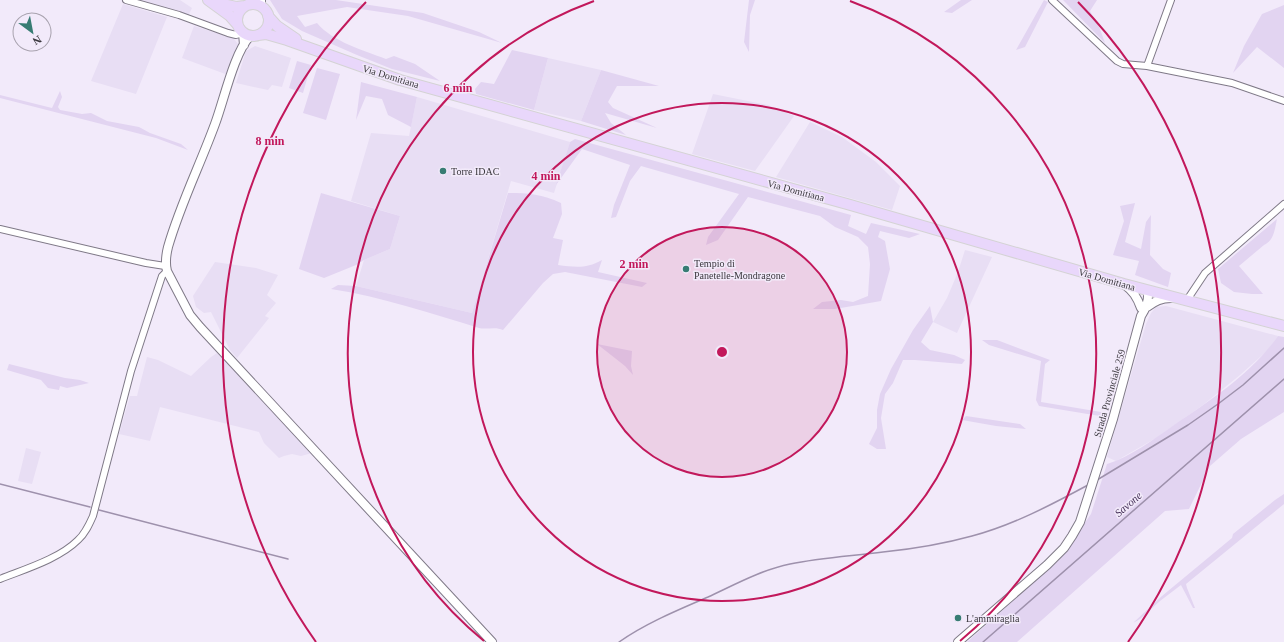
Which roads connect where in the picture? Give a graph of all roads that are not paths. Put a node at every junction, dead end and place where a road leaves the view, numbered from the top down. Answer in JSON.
{"nodes":[{"id":1,"x":126,"y":0,"type":"edge"},
{"id":2,"x":208,"y":0,"type":"edge"},
{"id":3,"x":1052,"y":0,"type":"edge"},
{"id":4,"x":1172,"y":0,"type":"edge"},
{"id":5,"x":258,"y":6,"type":"edge"},
{"id":6,"x":247,"y":32,"type":"junction"},
{"id":7,"x":309,"y":47,"type":"junction"},
{"id":8,"x":1147,"y":66,"type":"junction"},
{"id":9,"x":1284,"y":101,"type":"edge"},
{"id":10,"x":1284,"y":204,"type":"edge"},
{"id":11,"x":0,"y":229,"type":"edge"},
{"id":12,"x":166,"y":269,"type":"junction"},
{"id":13,"x":1124,"y":284,"type":"junction"},
{"id":14,"x":1148,"y":290,"type":"junction"},
{"id":15,"x":1176,"y":298,"type":"junction"},
{"id":16,"x":1187,"y":300,"type":"junction"},
{"id":17,"x":1143,"y":310,"type":"junction"},
{"id":18,"x":1284,"y":326,"type":"edge"},
{"id":19,"x":0,"y":579,"type":"edge"},
{"id":20,"x":492,"y":642,"type":"edge"},
{"id":21,"x":958,"y":642,"type":"edge"}],
"edges":[{"from":1,"to":6,"type":"street"},
{"from":2,"to":5,"type":"main road"},
{"from":2,"to":6,"type":"main road"},
{"from":3,"to":8,"type":"street"},
{"from":4,"to":8,"type":"street"},
{"from":5,"to":6,"type":"main road"},
{"from":5,"to":6,"type":"main road"},
{"from":5,"to":7,"type":"main road","name":"Via Domitiana"},
{"from":6,"to":7,"type":"main road","name":"Via Domitiana"},
{"from":6,"to":12,"type":"street"},
{"from":7,"to":13,"type":"main road","name":"Via Domitiana"},
{"from":8,"to":9,"type":"street"},
{"from":10,"to":16,"type":"street"},
{"from":11,"to":12,"type":"street"},
{"from":12,"to":19,"type":"street"},
{"from":12,"to":20,"type":"street"},
{"from":13,"to":14,"type":"main road","name":"Via Domitiana"},
{"from":13,"to":17,"type":"street"},
{"from":14,"to":15,"type":"main road","name":"Via Domitiana"},
{"from":14,"to":17,"type":"street","name":"Strada Provinciale 259"},
{"from":15,"to":16,"type":"main road","name":"Via Domitiana"},
{"from":15,"to":17,"type":"street"},
{"from":16,"to":18,"type":"main road","name":"Via Domitiana"},
{"from":17,"to":21,"type":"street","name":"Strada Provinciale 259"}]}
